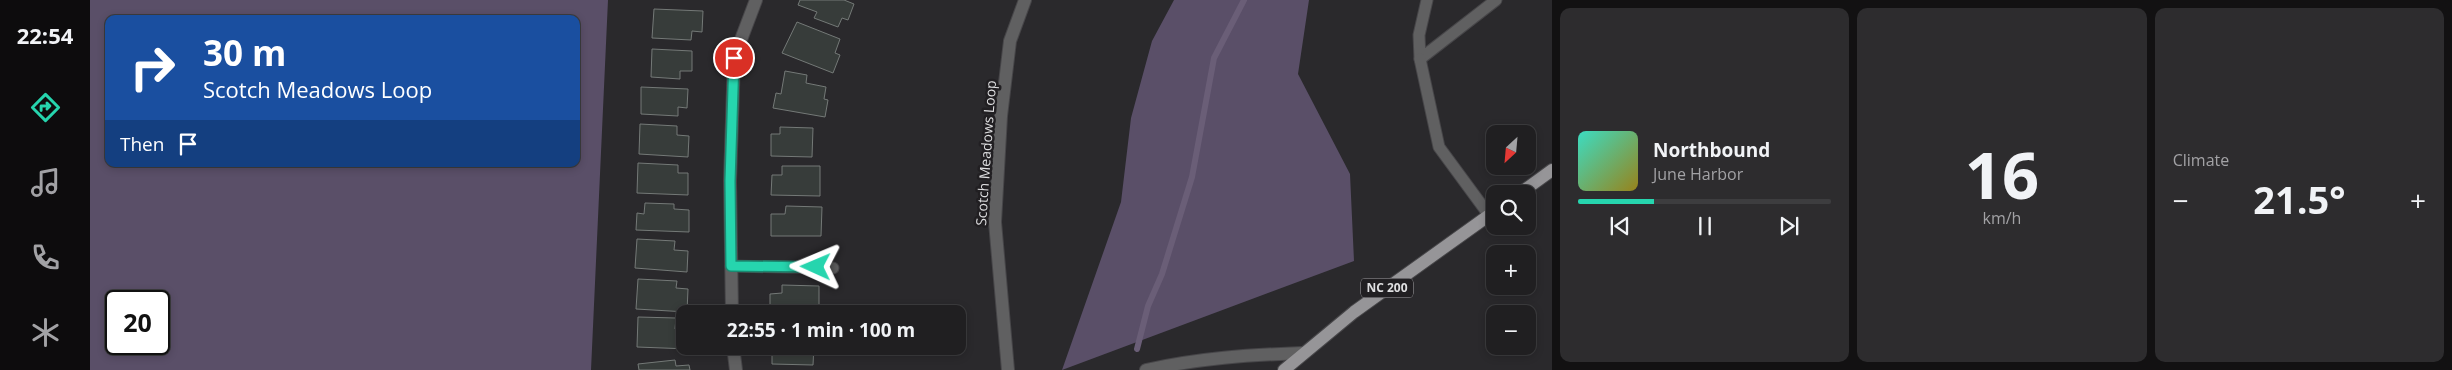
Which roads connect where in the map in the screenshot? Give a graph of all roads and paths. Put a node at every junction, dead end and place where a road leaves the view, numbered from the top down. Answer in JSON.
{"nodes":[{"id":1,"x":756,"y":0,"type":"edge"},
{"id":2,"x":1025,"y":0,"type":"edge"},
{"id":3,"x":1427,"y":0,"type":"edge"},
{"id":4,"x":1496,"y":0,"type":"edge"},
{"id":5,"x":1420,"y":59,"type":"junction"},
{"id":6,"x":1552,"y":170,"type":"edge"},
{"id":7,"x":1531,"y":185,"type":"edge"},
{"id":8,"x":1486,"y":205,"type":"edge"},
{"id":9,"x":1486,"y":217,"type":"edge"},
{"id":10,"x":731,"y":266,"type":"junction"},
{"id":11,"x":833,"y":268,"type":"dead end"},
{"id":12,"x":732,"y":305,"type":"edge"},
{"id":13,"x":1303,"y":353,"type":"junction"},
{"id":14,"x":734,"y":355,"type":"edge"},
{"id":15,"x":736,"y":370,"type":"edge"},
{"id":16,"x":1008,"y":370,"type":"edge"},
{"id":17,"x":1146,"y":370,"type":"edge"},
{"id":18,"x":1284,"y":370,"type":"edge"}],
"edges":[{"from":1,"to":10,"type":"street"},
{"from":2,"to":16,"type":"street","name":"Scotch Meadows Loop"},
{"from":3,"to":5,"type":"lane"},
{"from":4,"to":5,"type":"lane"},
{"from":5,"to":8,"type":"lane"},
{"from":6,"to":7,"type":"main road"},
{"from":9,"to":13,"type":"main road","number":"NC 200"},
{"from":10,"to":11,"type":"lane"},
{"from":10,"to":12,"type":"street"},
{"from":13,"to":17,"type":"street"},
{"from":13,"to":18,"type":"main road","number":"NC 200"},
{"from":14,"to":15,"type":"street"}]}
